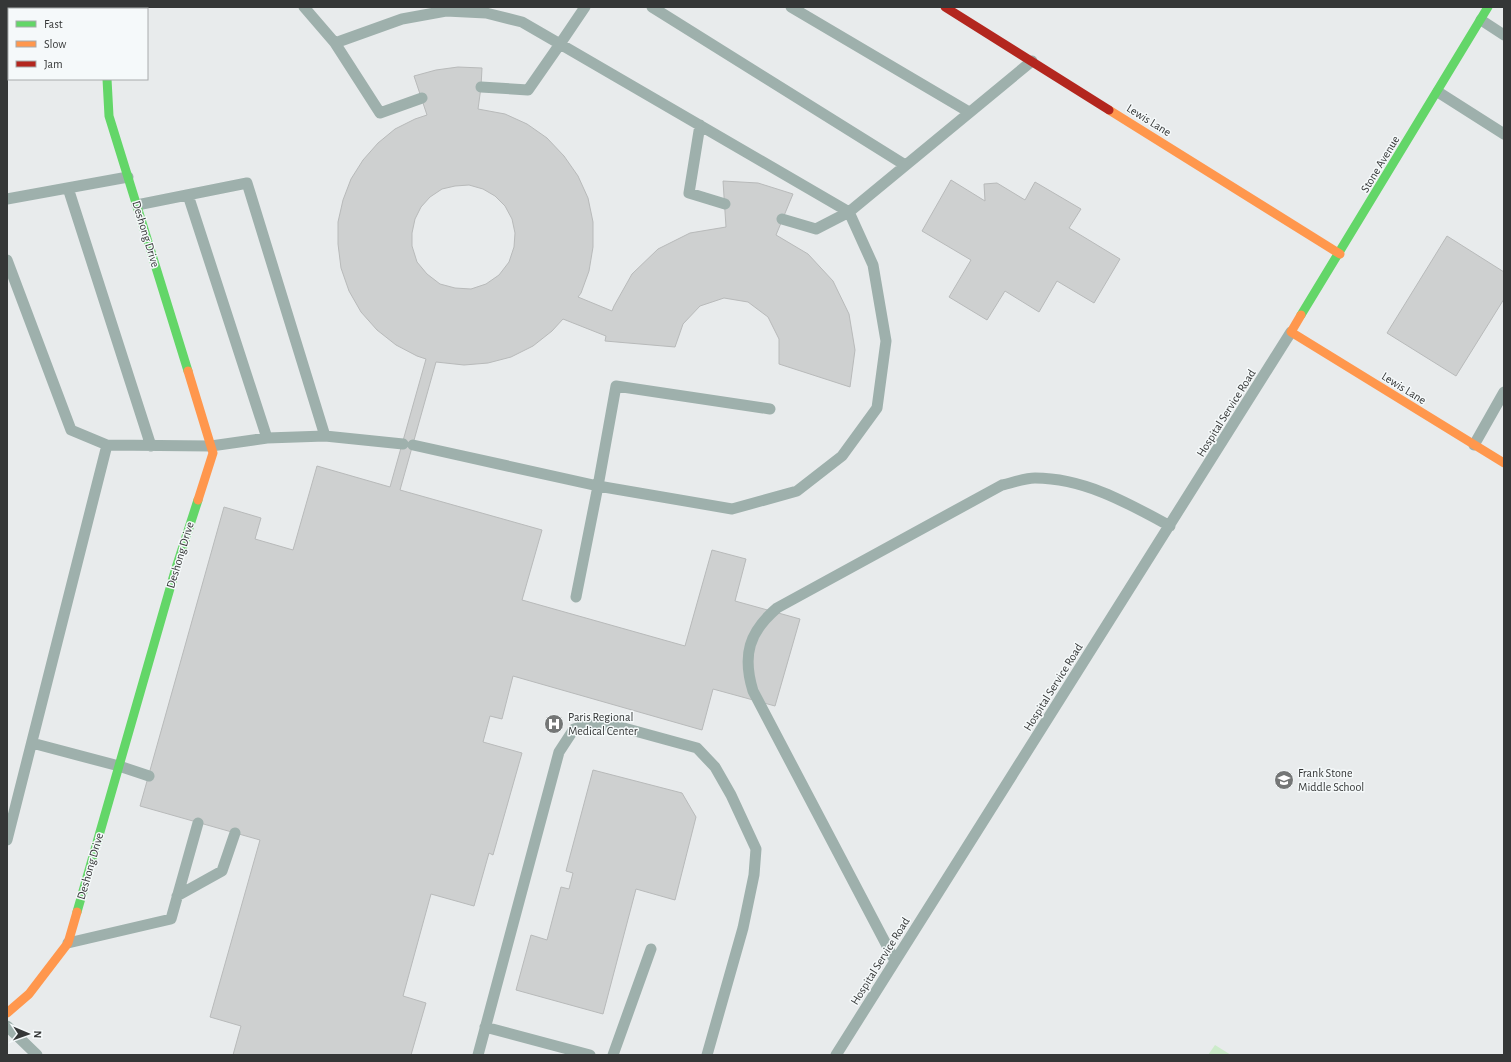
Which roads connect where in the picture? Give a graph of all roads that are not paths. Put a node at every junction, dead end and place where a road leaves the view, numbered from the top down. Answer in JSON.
{"nodes":[{"id":1,"x":304,"y":7,"type":"edge"},
{"id":2,"x":585,"y":7,"type":"edge"},
{"id":3,"x":652,"y":7,"type":"edge"},
{"id":4,"x":791,"y":7,"type":"edge"},
{"id":5,"x":945,"y":7,"type":"edge"},
{"id":6,"x":1488,"y":7,"type":"edge"},
{"id":7,"x":1481,"y":20,"type":"junction"},
{"id":8,"x":1504,"y":35,"type":"edge"},
{"id":9,"x":335,"y":43,"type":"junction"},
{"id":10,"x":560,"y":44,"type":"junction"},
{"id":11,"x":1032,"y":61,"type":"junction"},
{"id":12,"x":107,"y":80,"type":"edge"},
{"id":13,"x":481,"y":87,"type":"dead end"},
{"id":14,"x":1438,"y":92,"type":"junction"},
{"id":15,"x":422,"y":98,"type":"dead end"},
{"id":16,"x":970,"y":112,"type":"junction"},
{"id":17,"x":700,"y":125,"type":"junction"},
{"id":18,"x":1504,"y":134,"type":"edge"},
{"id":19,"x":905,"y":165,"type":"junction"},
{"id":20,"x":128,"y":176,"type":"junction"},
{"id":21,"x":68,"y":188,"type":"junction"},
{"id":22,"x":188,"y":195,"type":"junction"},
{"id":23,"x":7,"y":199,"type":"edge"},
{"id":24,"x":725,"y":204,"type":"dead end"},
{"id":25,"x":137,"y":205,"type":"junction"},
{"id":26,"x":848,"y":212,"type":"junction"},
{"id":27,"x":782,"y":219,"type":"dead end"},
{"id":28,"x":1340,"y":254,"type":"junction"},
{"id":29,"x":7,"y":260,"type":"edge"},
{"id":30,"x":1292,"y":332,"type":"junction"},
{"id":31,"x":1504,"y":392,"type":"edge"},
{"id":32,"x":770,"y":408,"type":"dead end"},
{"id":33,"x":325,"y":436,"type":"junction"},
{"id":34,"x":267,"y":438,"type":"junction"},
{"id":35,"x":107,"y":445,"type":"junction"},
{"id":36,"x":1474,"y":445,"type":"junction"},
{"id":37,"x":151,"y":446,"type":"junction"},
{"id":38,"x":211,"y":446,"type":"junction"},
{"id":39,"x":1504,"y":463,"type":"edge"},
{"id":40,"x":598,"y":486,"type":"junction"},
{"id":41,"x":1170,"y":526,"type":"junction"},
{"id":42,"x":576,"y":597,"type":"dead end"},
{"id":43,"x":32,"y":743,"type":"junction"},
{"id":44,"x":119,"y":766,"type":"junction"},
{"id":45,"x":149,"y":776,"type":"dead end"},
{"id":46,"x":198,"y":822,"type":"dead end"},
{"id":47,"x":235,"y":833,"type":"dead end"},
{"id":48,"x":7,"y":840,"type":"edge"},
{"id":49,"x":177,"y":896,"type":"junction"},
{"id":50,"x":68,"y":943,"type":"junction"},
{"id":51,"x":651,"y":949,"type":"dead end"},
{"id":52,"x":895,"y":961,"type":"junction"},
{"id":53,"x":7,"y":1013,"type":"edge"},
{"id":54,"x":7,"y":1026,"type":"edge"},
{"id":55,"x":485,"y":1027,"type":"junction"},
{"id":56,"x":579,"y":1054,"type":"edge"},
{"id":57,"x":37,"y":1055,"type":"edge"},
{"id":58,"x":478,"y":1055,"type":"edge"},
{"id":59,"x":590,"y":1055,"type":"edge"},
{"id":60,"x":613,"y":1055,"type":"edge"},
{"id":61,"x":707,"y":1055,"type":"edge"},
{"id":62,"x":836,"y":1055,"type":"edge"}],
"edges":[{"from":1,"to":9,"type":"lane"},
{"from":2,"to":10,"type":"lane"},
{"from":3,"to":19,"type":"lane"},
{"from":4,"to":16,"type":"lane"},
{"from":5,"to":11,"type":"street","name":"Lewis Lane"},
{"from":6,"to":7,"type":"street","name":"Stone Avenue"},
{"from":7,"to":8,"type":"lane"},
{"from":7,"to":14,"type":"street","name":"Stone Avenue"},
{"from":9,"to":10,"type":"lane"},
{"from":9,"to":15,"type":"lane"},
{"from":10,"to":13,"type":"lane"},
{"from":10,"to":17,"type":"lane"},
{"from":11,"to":16,"type":"lane"},
{"from":11,"to":28,"type":"street","name":"Lewis Lane"},
{"from":12,"to":20,"type":"street","name":"Deshong Drive"},
{"from":14,"to":18,"type":"lane"},
{"from":14,"to":28,"type":"street","name":"Stone Avenue"},
{"from":16,"to":19,"type":"lane"},
{"from":17,"to":24,"type":"lane"},
{"from":17,"to":26,"type":"lane"},
{"from":19,"to":26,"type":"lane"},
{"from":20,"to":21,"type":"lane"},
{"from":20,"to":25,"type":"street","name":"Deshong Drive"},
{"from":21,"to":23,"type":"lane"},
{"from":21,"to":37,"type":"lane"},
{"from":22,"to":25,"type":"lane"},
{"from":22,"to":33,"type":"lane"},
{"from":22,"to":34,"type":"lane"},
{"from":25,"to":38,"type":"street","name":"Deshong Drive"},
{"from":26,"to":27,"type":"lane"},
{"from":26,"to":40,"type":"lane"},
{"from":28,"to":30,"type":"street","name":"Stone Avenue"},
{"from":29,"to":35,"type":"lane"},
{"from":30,"to":36,"type":"street","name":"Lewis Lane"},
{"from":30,"to":41,"type":"lane","name":"Hospital Service Road"},
{"from":31,"to":36,"type":"lane"},
{"from":32,"to":40,"type":"lane"},
{"from":33,"to":34,"type":"lane"},
{"from":33,"to":40,"type":"lane"},
{"from":34,"to":38,"type":"lane"},
{"from":35,"to":37,"type":"lane"},
{"from":35,"to":43,"type":"lane"},
{"from":36,"to":39,"type":"street","name":"Lewis Lane"},
{"from":37,"to":38,"type":"lane"},
{"from":38,"to":44,"type":"street","name":"Deshong Drive"},
{"from":40,"to":42,"type":"lane"},
{"from":41,"to":52,"type":"lane","name":"Hospital Service Road"},
{"from":41,"to":52,"type":"lane"},
{"from":43,"to":44,"type":"lane"},
{"from":43,"to":48,"type":"lane"},
{"from":44,"to":45,"type":"lane"},
{"from":44,"to":50,"type":"street","name":"Deshong Drive"},
{"from":46,"to":49,"type":"lane"},
{"from":47,"to":49,"type":"lane"},
{"from":49,"to":50,"type":"lane"},
{"from":50,"to":53,"type":"street","name":"Deshong Drive"},
{"from":51,"to":60,"type":"lane"},
{"from":52,"to":62,"type":"lane","name":"Hospital Service Road"},
{"from":54,"to":57,"type":"lane"},
{"from":55,"to":56,"type":"lane"},
{"from":55,"to":58,"type":"lane"},
{"from":55,"to":61,"type":"lane"},
{"from":56,"to":59,"type":"lane"}]}
